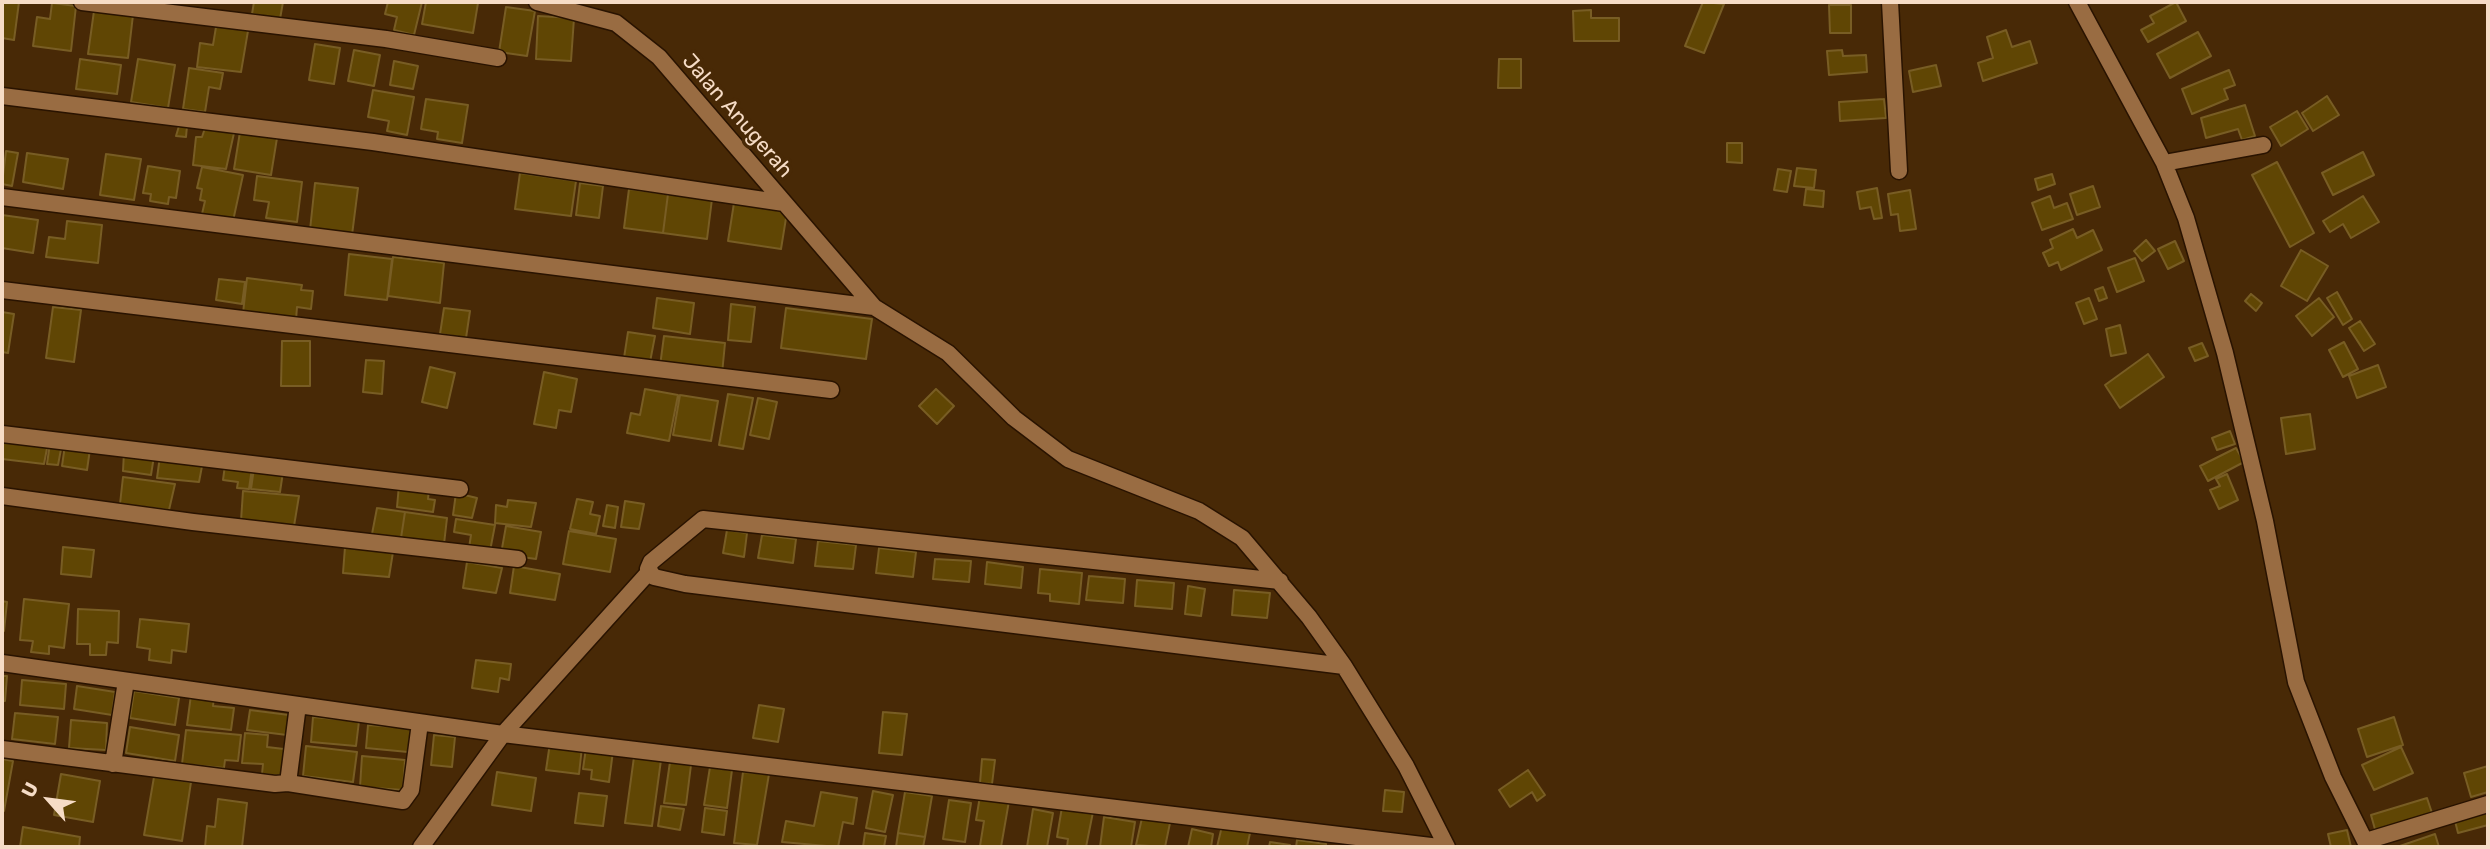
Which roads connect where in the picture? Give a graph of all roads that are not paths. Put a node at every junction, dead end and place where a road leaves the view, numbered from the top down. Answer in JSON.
{"nodes":[{"id":1,"x":82,"y":2,"type":"edge"},
{"id":2,"x":537,"y":2,"type":"edge"},
{"id":3,"x":1890,"y":2,"type":"edge"},
{"id":4,"x":2077,"y":2,"type":"edge"},
{"id":5,"x":498,"y":58,"type":"dead end"},
{"id":6,"x":2,"y":96,"type":"edge"},
{"id":7,"x":2263,"y":145,"type":"dead end"},
{"id":8,"x":2164,"y":163,"type":"junction"},
{"id":9,"x":1899,"y":171,"type":"dead end"},
{"id":10,"x":2,"y":197,"type":"edge"},
{"id":11,"x":784,"y":203,"type":"junction"},
{"id":12,"x":2,"y":290,"type":"edge"},
{"id":13,"x":874,"y":307,"type":"junction"},
{"id":14,"x":831,"y":390,"type":"dead end"},
{"id":15,"x":2,"y":434,"type":"edge"},
{"id":16,"x":460,"y":489,"type":"dead end"},
{"id":17,"x":2,"y":496,"type":"edge"},
{"id":18,"x":518,"y":559,"type":"dead end"},
{"id":19,"x":649,"y":572,"type":"junction"},
{"id":20,"x":1280,"y":581,"type":"junction"},
{"id":21,"x":2,"y":663,"type":"edge"},
{"id":22,"x":1344,"y":666,"type":"junction"},
{"id":23,"x":126,"y":681,"type":"junction"},
{"id":24,"x":298,"y":705,"type":"junction"},
{"id":25,"x":420,"y":723,"type":"junction"},
{"id":26,"x":503,"y":734,"type":"junction"},
{"id":27,"x":2,"y":749,"type":"edge"},
{"id":28,"x":113,"y":764,"type":"junction"},
{"id":29,"x":288,"y":783,"type":"junction"},
{"id":30,"x":2488,"y":804,"type":"edge"},
{"id":31,"x":2367,"y":844,"type":"edge"},
{"id":32,"x":421,"y":847,"type":"edge"},
{"id":33,"x":1439,"y":847,"type":"edge"},
{"id":34,"x":1447,"y":847,"type":"edge"}],
"edges":[{"from":1,"to":5,"type":"street"},
{"from":2,"to":11,"type":"street","name":"Jalan Anugerah"},
{"from":3,"to":9,"type":"street"},
{"from":4,"to":8,"type":"street"},
{"from":6,"to":11,"type":"street"},
{"from":7,"to":8,"type":"street"},
{"from":8,"to":31,"type":"street"},
{"from":10,"to":13,"type":"street"},
{"from":11,"to":13,"type":"street","name":"Jalan Anugerah"},
{"from":12,"to":14,"type":"street"},
{"from":13,"to":20,"type":"street"},
{"from":15,"to":16,"type":"street"},
{"from":17,"to":18,"type":"street"},
{"from":19,"to":20,"type":"street"},
{"from":19,"to":22,"type":"street"},
{"from":19,"to":26,"type":"street"},
{"from":20,"to":22,"type":"street"},
{"from":21,"to":23,"type":"street"},
{"from":22,"to":34,"type":"street"},
{"from":23,"to":24,"type":"street"},
{"from":23,"to":28,"type":"street"},
{"from":24,"to":25,"type":"street"},
{"from":24,"to":29,"type":"street"},
{"from":25,"to":26,"type":"street"},
{"from":25,"to":29,"type":"street"},
{"from":26,"to":32,"type":"street"},
{"from":26,"to":33,"type":"street"},
{"from":27,"to":28,"type":"street"},
{"from":28,"to":29,"type":"street"},
{"from":30,"to":31,"type":"street"}]}
